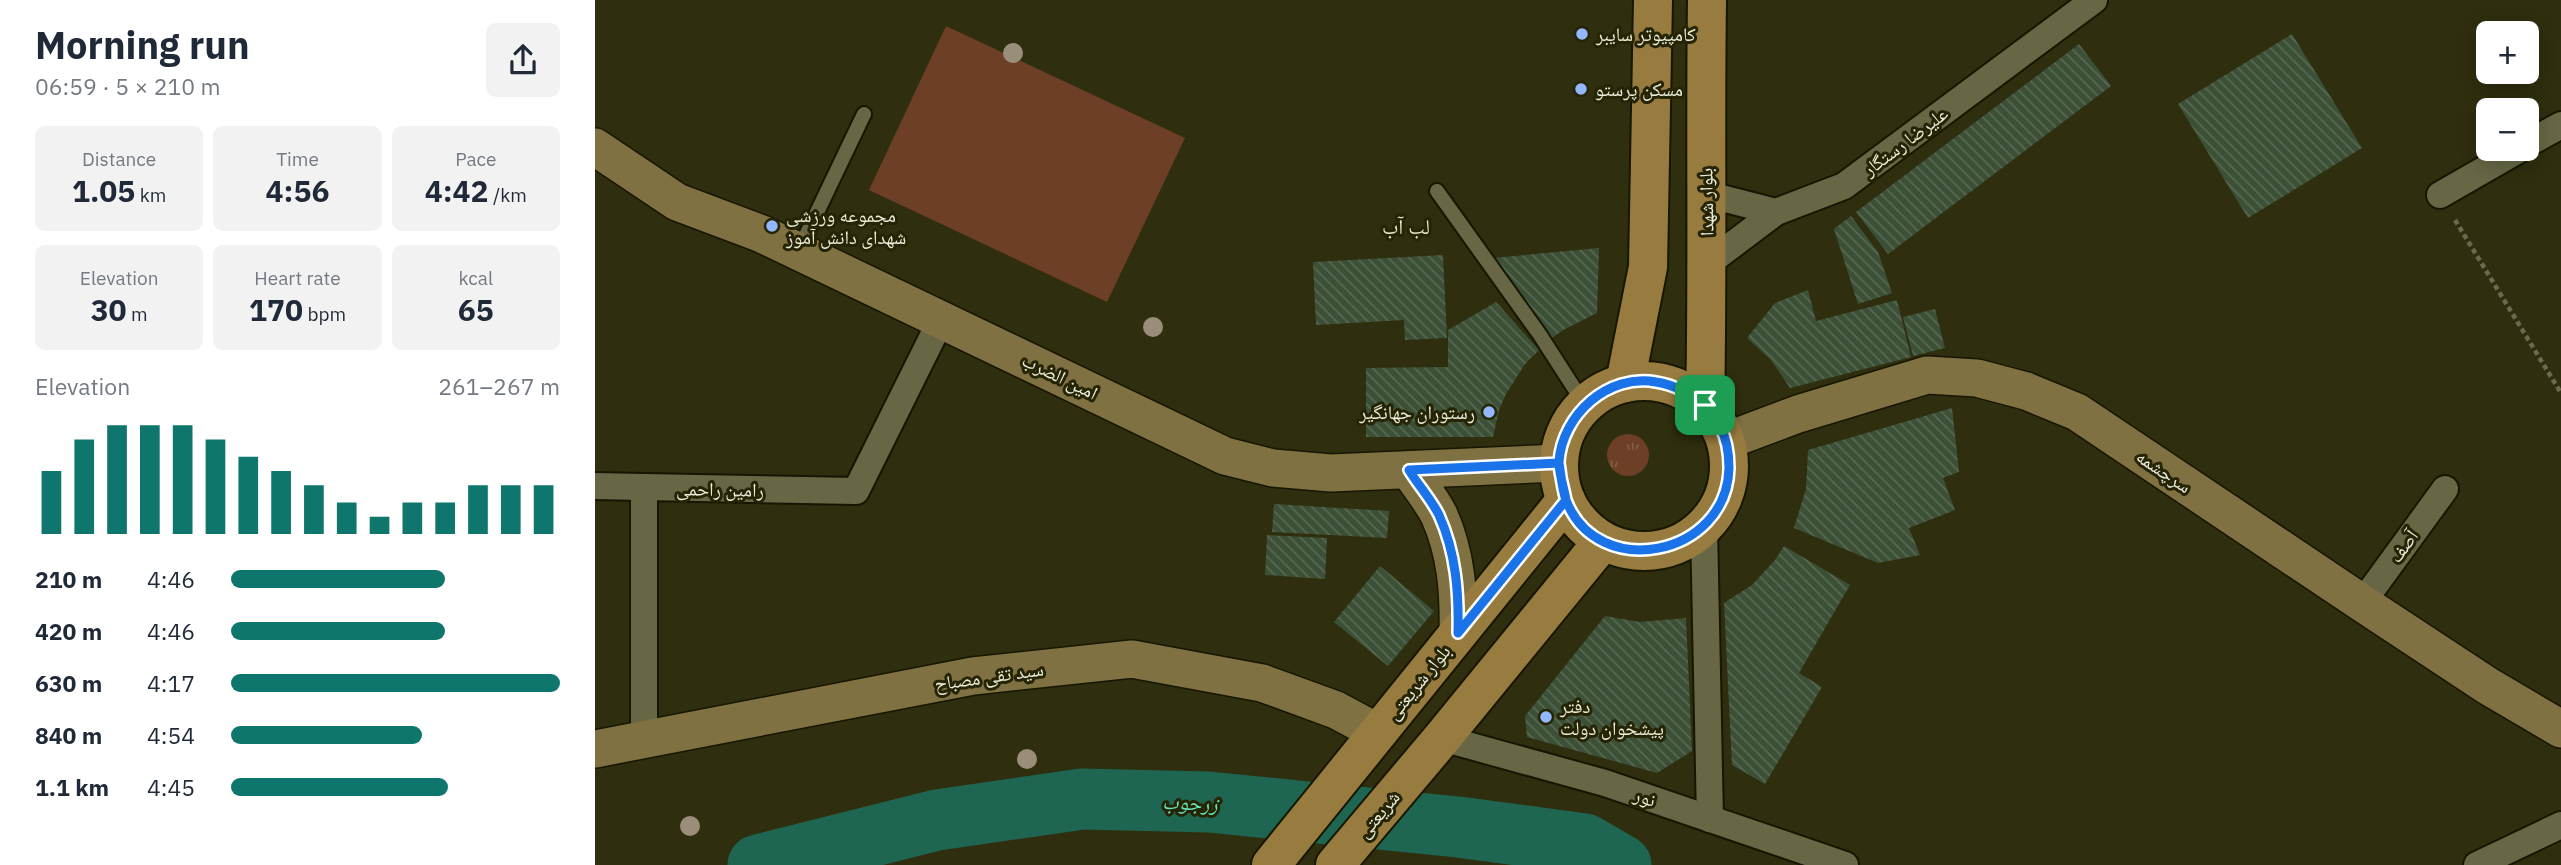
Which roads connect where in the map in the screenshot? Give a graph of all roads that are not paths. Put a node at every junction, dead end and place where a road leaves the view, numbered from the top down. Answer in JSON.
{"nodes":[{"id":1,"x":1653,"y":0,"type":"edge"},
{"id":2,"x":1707,"y":0,"type":"edge"},
{"id":3,"x":2094,"y":0,"type":"edge"},
{"id":4,"x":865,"y":114,"type":"dead end"},
{"id":5,"x":2561,"y":124,"type":"edge"},
{"id":6,"x":2539,"y":137,"type":"edge"},
{"id":7,"x":595,"y":147,"type":"edge"},
{"id":8,"x":2499,"y":161,"type":"edge"},
{"id":9,"x":1437,"y":191,"type":"dead end"},
{"id":10,"x":1706,"y":194,"type":"junction"},
{"id":11,"x":2440,"y":195,"type":"road end"},
{"id":12,"x":1776,"y":212,"type":"junction"},
{"id":13,"x":798,"y":251,"type":"junction"},
{"id":14,"x":1707,"y":264,"type":"junction"},
{"id":15,"x":941,"y":320,"type":"junction"},
{"id":16,"x":1625,"y":383,"type":"junction"},
{"id":17,"x":1585,"y":405,"type":"junction"},
{"id":18,"x":1705,"y":405,"type":"junction"},
{"id":19,"x":1725,"y":441,"type":"junction"},
{"id":20,"x":1559,"y":463,"type":"junction"},
{"id":21,"x":1409,"y":470,"type":"junction"},
{"id":22,"x":595,"y":486,"type":"edge"},
{"id":23,"x":644,"y":487,"type":"junction"},
{"id":24,"x":2445,"y":489,"type":"dead end"},
{"id":25,"x":1566,"y":500,"type":"junction"},
{"id":26,"x":1704,"y":527,"type":"junction"},
{"id":27,"x":1603,"y":541,"type":"junction"},
{"id":28,"x":2362,"y":603,"type":"junction"},
{"id":29,"x":1458,"y":633,"type":"junction"},
{"id":30,"x":2561,"y":729,"type":"edge"},
{"id":31,"x":644,"y":740,"type":"junction"},
{"id":32,"x":1370,"y":741,"type":"junction"},
{"id":33,"x":595,"y":749,"type":"edge"},
{"id":34,"x":1432,"y":751,"type":"junction"},
{"id":35,"x":1710,"y":820,"type":"junction"},
{"id":36,"x":2561,"y":825,"type":"edge"},
{"id":37,"x":1271,"y":865,"type":"edge"},
{"id":38,"x":1335,"y":865,"type":"edge"},
{"id":39,"x":1845,"y":865,"type":"edge"},
{"id":40,"x":2477,"y":865,"type":"edge"}],
"edges":[{"from":1,"to":16,"type":"main road"},
{"from":2,"to":10,"type":"main road","name":"بلوار شهدا"},
{"from":3,"to":12,"type":"street","name":"علیرضا رستگار"},
{"from":4,"to":13,"type":"lane"},
{"from":5,"to":6,"type":"street"},
{"from":7,"to":13,"type":"main road","name":"امین الضرب"},
{"from":8,"to":11,"type":"street"},
{"from":9,"to":17,"type":"lane"},
{"from":10,"to":12,"type":"street"},
{"from":10,"to":14,"type":"main road","name":"بلوار شهدا"},
{"from":12,"to":14,"type":"street","name":"علیرضا رستگار"},
{"from":13,"to":15,"type":"main road","name":"امین الضرب"},
{"from":14,"to":18,"type":"main road","name":"بلوار شهدا"},
{"from":15,"to":21,"type":"main road","name":"امین الضرب"},
{"from":15,"to":23,"type":"street","name":"رامین راحمی"},
{"from":16,"to":17,"type":"main road"},
{"from":16,"to":18,"type":"main road"},
{"from":17,"to":20,"type":"main road"},
{"from":18,"to":19,"type":"main road"},
{"from":19,"to":26,"type":"main road"},
{"from":19,"to":28,"type":"main road","name":"سرچشمه"},
{"from":20,"to":21,"type":"main road","name":"امین الضرب"},
{"from":20,"to":25,"type":"main road"},
{"from":21,"to":29,"type":"main road"},
{"from":22,"to":23,"type":"street"},
{"from":23,"to":31,"type":"street"},
{"from":24,"to":28,"type":"street","name":"آصف"},
{"from":25,"to":27,"type":"main road"},
{"from":25,"to":29,"type":"main road","name":"بلوار شریعتی"},
{"from":26,"to":27,"type":"main road"},
{"from":26,"to":35,"type":"street"},
{"from":27,"to":34,"type":"main road"},
{"from":28,"to":30,"type":"main road","name":"سرچشمه"},
{"from":29,"to":32,"type":"main road","name":"بلوار شریعتی"},
{"from":31,"to":32,"type":"main road","name":"سید تقی مصباح"},
{"from":31,"to":33,"type":"main road","name":"سید تقی مصباح"},
{"from":32,"to":37,"type":"main road","name":"بلوار شریعتی"},
{"from":34,"to":35,"type":"street","name":"نور"},
{"from":34,"to":38,"type":"main road","name":"شریعتی"},
{"from":35,"to":39,"type":"street","name":"نور"},
{"from":36,"to":40,"type":"street"}]}
